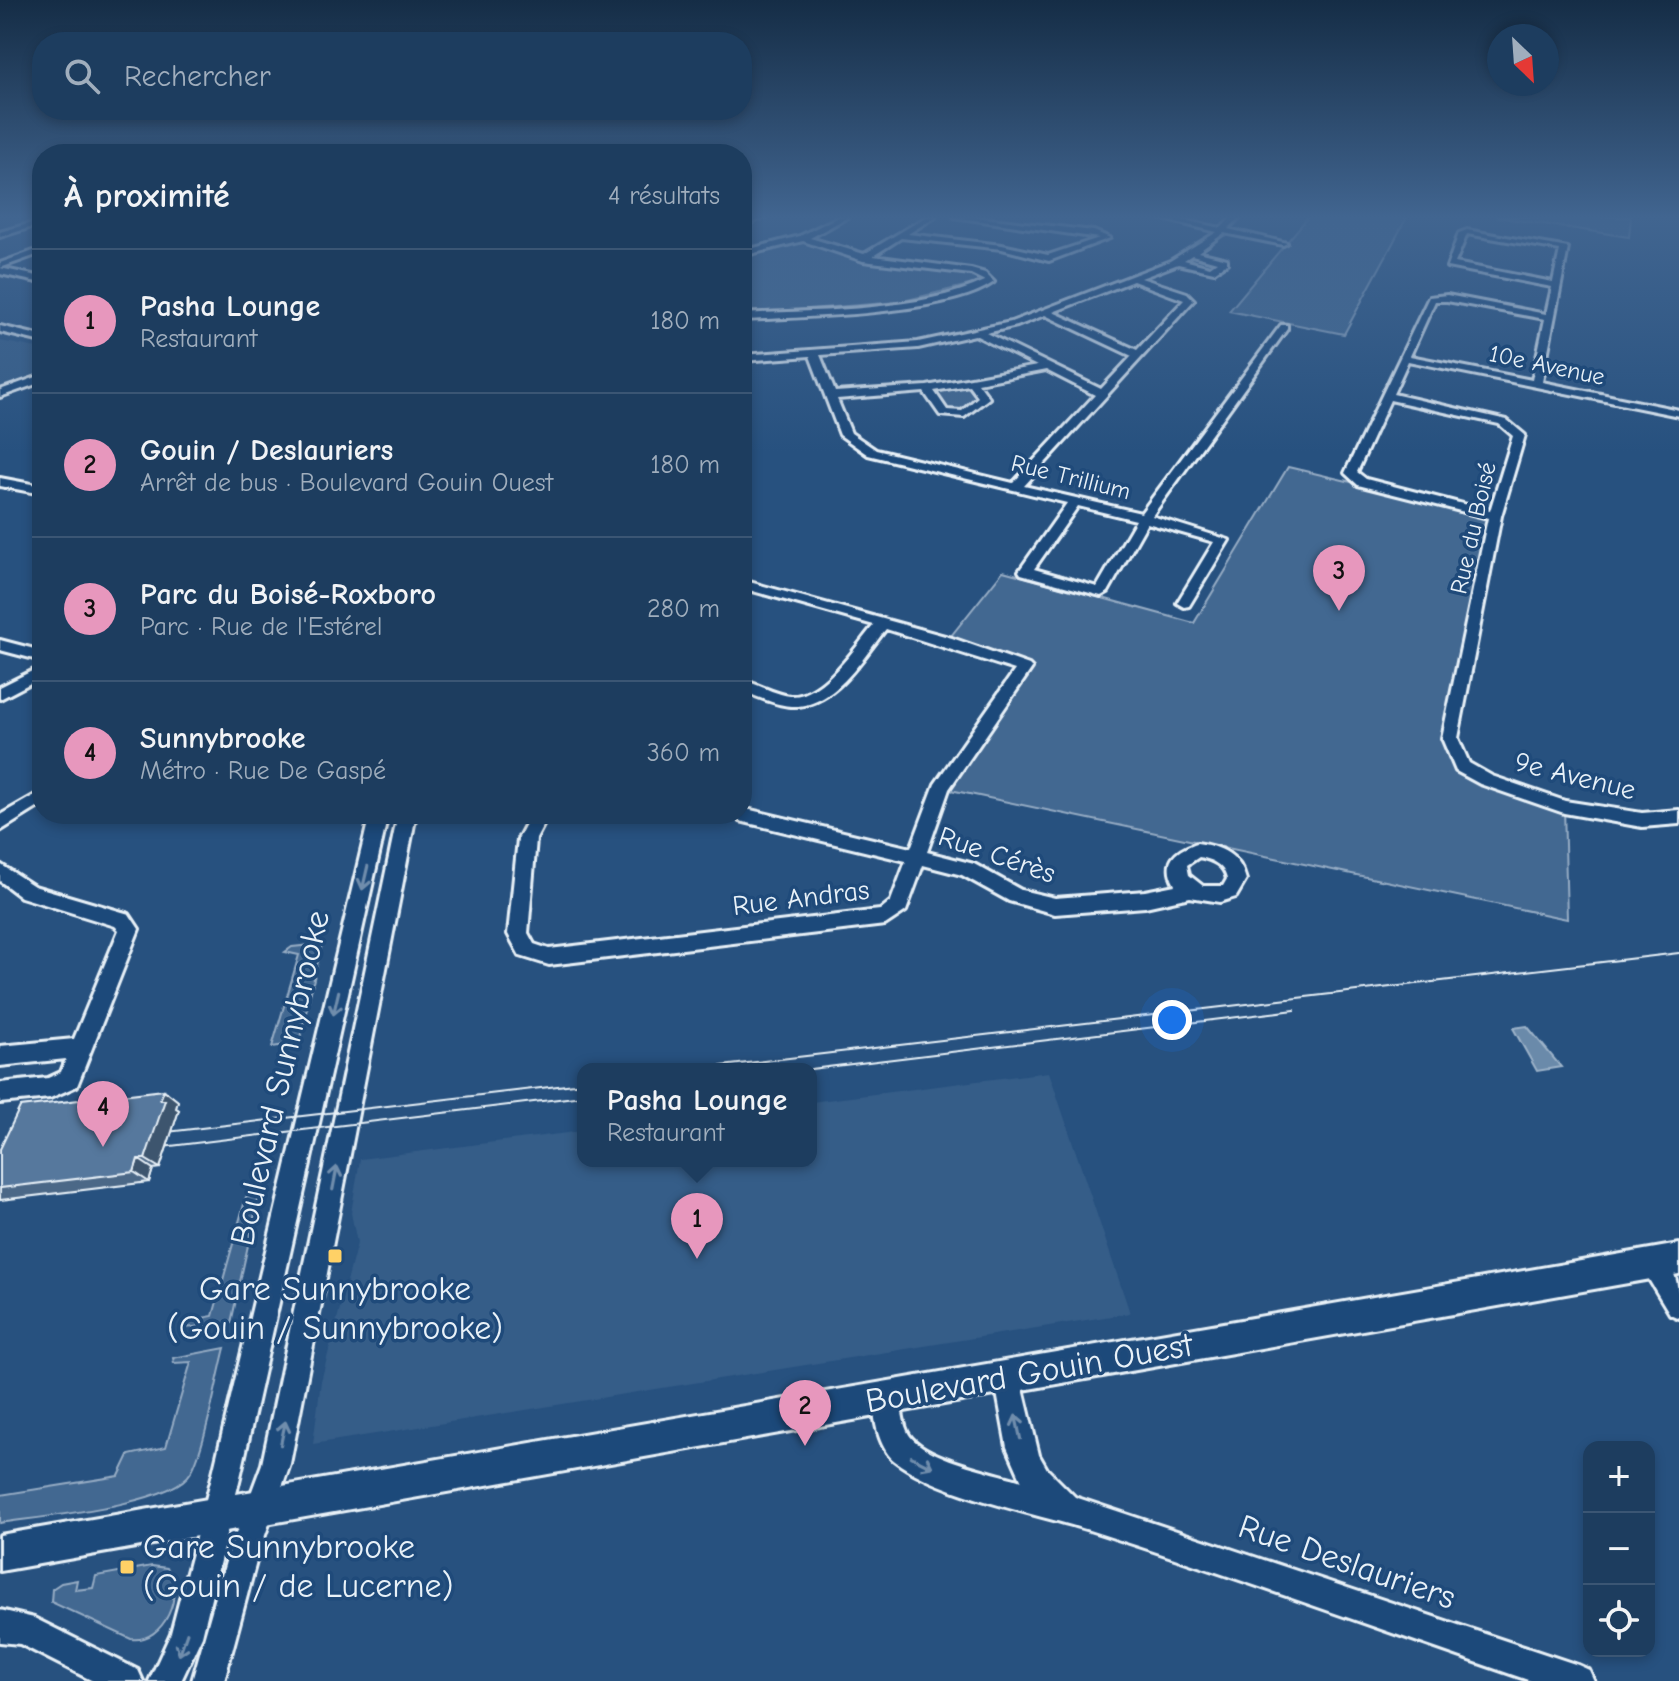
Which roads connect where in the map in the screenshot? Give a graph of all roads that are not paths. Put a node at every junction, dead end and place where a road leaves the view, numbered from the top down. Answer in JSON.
{"nodes":[{"id":1,"x":948,"y":295,"type":"edge"},
{"id":2,"x":1092,"y":295,"type":"edge"},
{"id":3,"x":1182,"y":295,"type":"edge"},
{"id":4,"x":1553,"y":295,"type":"edge"},
{"id":5,"x":1047,"y":313,"type":"junction"},
{"id":6,"x":752,"y":316,"type":"edge"},
{"id":7,"x":1549,"y":317,"type":"junction"},
{"id":8,"x":1284,"y":327,"type":"dead end"},
{"id":9,"x":0,"y":329,"type":"edge"},
{"id":10,"x":978,"y":333,"type":"junction"},
{"id":11,"x":32,"y":337,"type":"edge"},
{"id":12,"x":1137,"y":354,"type":"junction"},
{"id":13,"x":815,"y":355,"type":"junction"},
{"id":14,"x":752,"y":358,"type":"edge"},
{"id":15,"x":1406,"y":358,"type":"junction"},
{"id":16,"x":1047,"y":367,"type":"junction"},
{"id":17,"x":32,"y":382,"type":"edge"},
{"id":18,"x":972,"y":382,"type":"junction"},
{"id":19,"x":1537,"y":383,"type":"junction"},
{"id":20,"x":927,"y":389,"type":"junction"},
{"id":21,"x":1100,"y":393,"type":"junction"},
{"id":22,"x":0,"y":394,"type":"edge"},
{"id":23,"x":830,"y":396,"type":"junction"},
{"id":24,"x":1388,"y":396,"type":"junction"},
{"id":25,"x":1679,"y":413,"type":"edge"},
{"id":26,"x":0,"y":482,"type":"edge"},
{"id":27,"x":1017,"y":486,"type":"junction"},
{"id":28,"x":32,"y":488,"type":"edge"},
{"id":29,"x":1075,"y":501,"type":"junction"},
{"id":30,"x":1495,"y":516,"type":"junction"},
{"id":31,"x":1144,"y":518,"type":"junction"},
{"id":32,"x":752,"y":587,"type":"edge"},
{"id":33,"x":1184,"y":603,"type":"dead end"},
{"id":34,"x":883,"y":623,"type":"junction"},
{"id":35,"x":0,"y":645,"type":"edge"},
{"id":36,"x":32,"y":653,"type":"edge"},
{"id":37,"x":32,"y":676,"type":"edge"},
{"id":38,"x":752,"y":688,"type":"edge"},
{"id":39,"x":0,"y":694,"type":"edge"},
{"id":40,"x":1462,"y":767,"type":"joint"},
{"id":41,"x":32,"y":803,"type":"edge"},
{"id":42,"x":1679,"y":816,"type":"edge"},
{"id":43,"x":752,"y":817,"type":"edge"},
{"id":44,"x":0,"y":824,"type":"edge"},
{"id":45,"x":377,"y":824,"type":"edge"},
{"id":46,"x":405,"y":824,"type":"edge"},
{"id":47,"x":535,"y":824,"type":"edge"},
{"id":48,"x":915,"y":857,"type":"junction"},
{"id":49,"x":0,"y":871,"type":"edge"},
{"id":50,"x":1191,"y":889,"type":"dead end"},
{"id":51,"x":82,"y":1048,"type":"junction"},
{"id":52,"x":0,"y":1056,"type":"edge"},
{"id":53,"x":0,"y":1093,"type":"edge"},
{"id":54,"x":1665,"y":1261,"type":"edge"},
{"id":55,"x":1679,"y":1305,"type":"edge"},
{"id":56,"x":1007,"y":1376,"type":"junction"},
{"id":57,"x":887,"y":1398,"type":"junction"},
{"id":58,"x":260,"y":1507,"type":"junction"},
{"id":59,"x":217,"y":1514,"type":"junction"},
{"id":60,"x":1091,"y":1516,"type":"junction"},
{"id":61,"x":0,"y":1553,"type":"edge"},
{"id":62,"x":0,"y":1626,"type":"edge"},
{"id":63,"x":127,"y":1681,"type":"edge"},
{"id":64,"x":165,"y":1681,"type":"edge"},
{"id":65,"x":208,"y":1681,"type":"edge"},
{"id":66,"x":1578,"y":1681,"type":"edge"}],
"edges":[{"from":1,"to":6,"type":"street"},
{"from":2,"to":5,"type":"street"},
{"from":3,"to":12,"type":"street"},
{"from":4,"to":7,"type":"street"},
{"from":5,"to":10,"type":"street"},
{"from":5,"to":12,"type":"street"},
{"from":7,"to":15,"type":"street"},
{"from":7,"to":19,"type":"street"},
{"from":8,"to":31,"type":"street","name":"Rue Trillium"},
{"from":9,"to":11,"type":"street"},
{"from":10,"to":13,"type":"street"},
{"from":10,"to":16,"type":"street"},
{"from":12,"to":21,"type":"street"},
{"from":13,"to":14,"type":"street"},
{"from":13,"to":23,"type":"street","name":"Rue Trillium"},
{"from":15,"to":19,"type":"street","name":"10e Avenue"},
{"from":15,"to":24,"type":"street"},
{"from":16,"to":18,"type":"street"},
{"from":16,"to":21,"type":"street"},
{"from":17,"to":22,"type":"street"},
{"from":18,"to":20,"type":"street"},
{"from":18,"to":20,"type":"street"},
{"from":19,"to":25,"type":"street","name":"10e Avenue"},
{"from":20,"to":23,"type":"street"},
{"from":21,"to":27,"type":"street"},
{"from":23,"to":27,"type":"street","name":"Rue Trillium"},
{"from":24,"to":30,"type":"street","name":"Rue du Boisé"},
{"from":24,"to":30,"type":"street"},
{"from":26,"to":28,"type":"street"},
{"from":27,"to":29,"type":"street","name":"Rue Trillium"},
{"from":29,"to":31,"type":"street","name":"Rue Trillium"},
{"from":29,"to":31,"type":"street"},
{"from":30,"to":40,"type":"street","name":"Rue du Boisé"},
{"from":31,"to":33,"type":"street"},
{"from":32,"to":34,"type":"street","name":"Rue Andras"},
{"from":34,"to":38,"type":"street"},
{"from":34,"to":48,"type":"street","name":"Rue Andras"},
{"from":35,"to":36,"type":"street"},
{"from":37,"to":39,"type":"street"},
{"from":40,"to":42,"type":"street","name":"9e Avenue"},
{"from":41,"to":44,"type":"street"},
{"from":43,"to":48,"type":"street","name":"Rue Cérès"},
{"from":45,"to":59,"type":"street","name":"Boulevard Sunnybrooke","one_way":true},
{"from":58,"to":46,"type":"street","one_way":true},
{"from":47,"to":48,"type":"street","name":"Rue Andras"},
{"from":48,"to":50,"type":"street","name":"Rue Cérès"},
{"from":49,"to":51,"type":"street"},
{"from":51,"to":52,"type":"street"},
{"from":51,"to":53,"type":"street"},
{"from":54,"to":55,"type":"street"},
{"from":54,"to":56,"type":"main road","name":"Boulevard Gouin Ouest"},
{"from":56,"to":57,"type":"main road","name":"Boulevard Gouin Ouest"},
{"from":60,"to":56,"type":"street","name":"Rue Deslauriers","one_way":true},
{"from":57,"to":58,"type":"main road","name":"Boulevard Gouin Ouest"},
{"from":57,"to":60,"type":"street","name":"Rue Deslauriers","one_way":true},
{"from":58,"to":59,"type":"main road","name":"Boulevard Gouin Ouest"},
{"from":58,"to":65,"type":"street"},
{"from":59,"to":61,"type":"main road","name":"Boulevard Gouin Ouest"},
{"from":59,"to":64,"type":"street","name":"Boulevard Sunnybrooke","one_way":true},
{"from":60,"to":66,"type":"street","name":"Rue Deslauriers"},
{"from":62,"to":63,"type":"street"}]}
